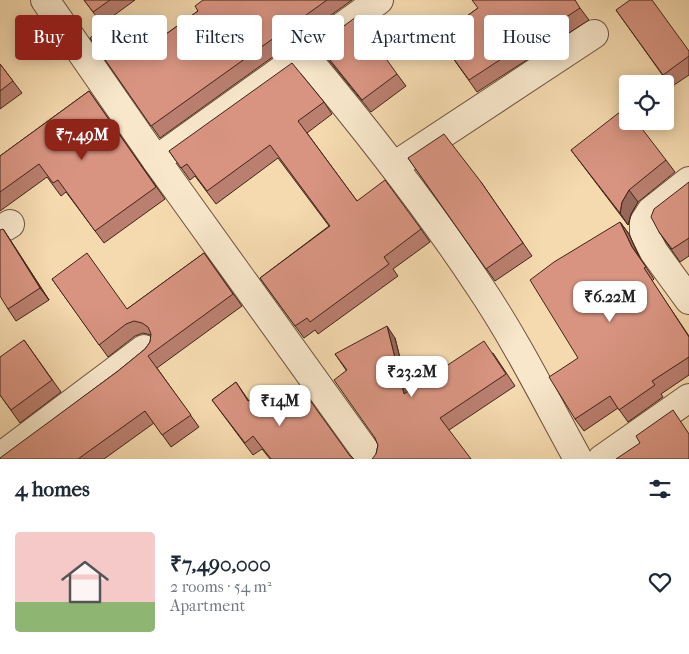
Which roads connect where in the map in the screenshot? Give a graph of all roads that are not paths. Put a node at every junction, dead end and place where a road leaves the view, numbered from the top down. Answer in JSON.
{"nodes":[{"id":1,"x":45,"y":0,"type":"edge"},
{"id":2,"x":379,"y":0,"type":"edge"},
{"id":3,"x":344,"y":26,"type":"edge"},
{"id":4,"x":594,"y":34,"type":"dead end"},
{"id":5,"x":297,"y":60,"type":"edge"},
{"id":6,"x":308,"y":60,"type":"edge"},
{"id":7,"x":156,"y":160,"type":"junction"},
{"id":8,"x":394,"y":166,"type":"junction"},
{"id":9,"x":689,"y":180,"type":"edge"},
{"id":10,"x":689,"y":300,"type":"edge"},
{"id":11,"x":144,"y":349,"type":"edge"},
{"id":12,"x":689,"y":398,"type":"edge"},
{"id":13,"x":0,"y":457,"type":"edge"},
{"id":14,"x":370,"y":459,"type":"edge"},
{"id":15,"x":578,"y":459,"type":"edge"},
{"id":16,"x":602,"y":459,"type":"edge"}],
"edges":[{"from":1,"to":7,"type":"street"},
{"from":2,"to":3,"type":"street"},
{"from":4,"to":8,"type":"street"},
{"from":5,"to":7,"type":"street"},
{"from":6,"to":8,"type":"street"},
{"from":7,"to":14,"type":"street"},
{"from":8,"to":15,"type":"street"},
{"from":9,"to":10,"type":"street"},
{"from":11,"to":13,"type":"street"},
{"from":12,"to":16,"type":"street"}]}
